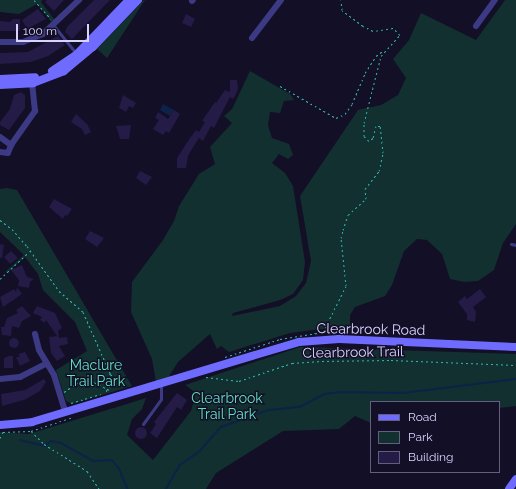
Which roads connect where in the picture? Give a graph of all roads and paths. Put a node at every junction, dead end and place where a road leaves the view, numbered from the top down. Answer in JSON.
{"nodes":[{"id":1,"x":34,"y":0,"type":"edge"},
{"id":2,"x":79,"y":0,"type":"edge"},
{"id":3,"x":129,"y":0,"type":"edge"},
{"id":4,"x":138,"y":0,"type":"edge"},
{"id":5,"x":281,"y":0,"type":"edge"},
{"id":6,"x":341,"y":0,"type":"edge"},
{"id":7,"x":495,"y":0,"type":"edge"},
{"id":8,"x":54,"y":25,"type":"junction"},
{"id":9,"x":476,"y":26,"type":"dead end"},
{"id":10,"x":252,"y":38,"type":"dead end"},
{"id":11,"x":0,"y":42,"type":"edge"},
{"id":12,"x":386,"y":49,"type":"junction"},
{"id":13,"x":77,"y":54,"type":"junction"},
{"id":14,"x":0,"y":79,"type":"edge"},
{"id":15,"x":32,"y":80,"type":"junction"},
{"id":16,"x":0,"y":85,"type":"edge"},
{"id":17,"x":280,"y":86,"type":"dead end"},
{"id":18,"x":0,"y":137,"type":"edge"},
{"id":19,"x":11,"y":145,"type":"junction"},
{"id":20,"x":0,"y":152,"type":"edge"},
{"id":21,"x":0,"y":220,"type":"edge"},
{"id":22,"x":511,"y":244,"type":"dead end"},
{"id":23,"x":516,"y":245,"type":"edge"},
{"id":24,"x":30,"y":251,"type":"junction"},
{"id":25,"x":0,"y":279,"type":"edge"},
{"id":26,"x":35,"y":334,"type":"dead end"},
{"id":27,"x":516,"y":347,"type":"edge"},
{"id":28,"x":223,"y":358,"type":"dead end"},
{"id":29,"x":47,"y":363,"type":"junction"},
{"id":30,"x":516,"y":365,"type":"edge"},
{"id":31,"x":110,"y":373,"type":"junction"},
{"id":32,"x":194,"y":375,"type":"junction"},
{"id":33,"x":0,"y":379,"type":"edge"},
{"id":34,"x":161,"y":385,"type":"junction"},
{"id":35,"x":129,"y":388,"type":"dead end"},
{"id":36,"x":109,"y":389,"type":"junction"},
{"id":37,"x":60,"y":393,"type":"junction"},
{"id":38,"x":67,"y":409,"type":"junction"},
{"id":39,"x":143,"y":424,"type":"dead end"},
{"id":40,"x":0,"y":425,"type":"edge"},
{"id":41,"x":31,"y":431,"type":"dead end"},
{"id":42,"x":516,"y":479,"type":"edge"},
{"id":43,"x":99,"y":489,"type":"edge"},
{"id":44,"x":509,"y":489,"type":"edge"}],
"edges":[{"from":1,"to":8,"type":"path"},
{"from":2,"to":8,"type":"street"},
{"from":3,"to":13,"type":"main road"},
{"from":4,"to":15,"type":"main road"},
{"from":5,"to":10,"type":"street"},
{"from":6,"to":12,"type":"path"},
{"from":7,"to":9,"type":"street"},
{"from":8,"to":11,"type":"street"},
{"from":8,"to":13,"type":"lane"},
{"from":12,"to":17,"type":"path"},
{"from":12,"to":28,"type":"path"},
{"from":13,"to":15,"type":"main road"},
{"from":14,"to":15,"type":"main road"},
{"from":15,"to":16,"type":"main road"},
{"from":15,"to":19,"type":"street"},
{"from":18,"to":19,"type":"street"},
{"from":19,"to":20,"type":"street"},
{"from":21,"to":24,"type":"path"},
{"from":22,"to":23,"type":"lane"},
{"from":24,"to":25,"type":"path"},
{"from":24,"to":31,"type":"path"},
{"from":26,"to":29,"type":"street"},
{"from":27,"to":32,"type":"main road","name":"Clearbrook Road"},
{"from":29,"to":33,"type":"street"},
{"from":29,"to":37,"type":"street"},
{"from":30,"to":32,"type":"path","name":"Clearbrook Trail"},
{"from":31,"to":35,"type":"path"},
{"from":31,"to":36,"type":"path"},
{"from":32,"to":34,"type":"main road","name":"Clearbrook Road"},
{"from":34,"to":38,"type":"main road","name":"Clearbrook Road"},
{"from":34,"to":39,"type":"lane"},
{"from":36,"to":37,"type":"path"},
{"from":36,"to":38,"type":"path"},
{"from":37,"to":38,"type":"street"},
{"from":38,"to":40,"type":"main road","name":"Clearbrook Road"},
{"from":41,"to":43,"type":"path"},
{"from":42,"to":44,"type":"main road"}]}
